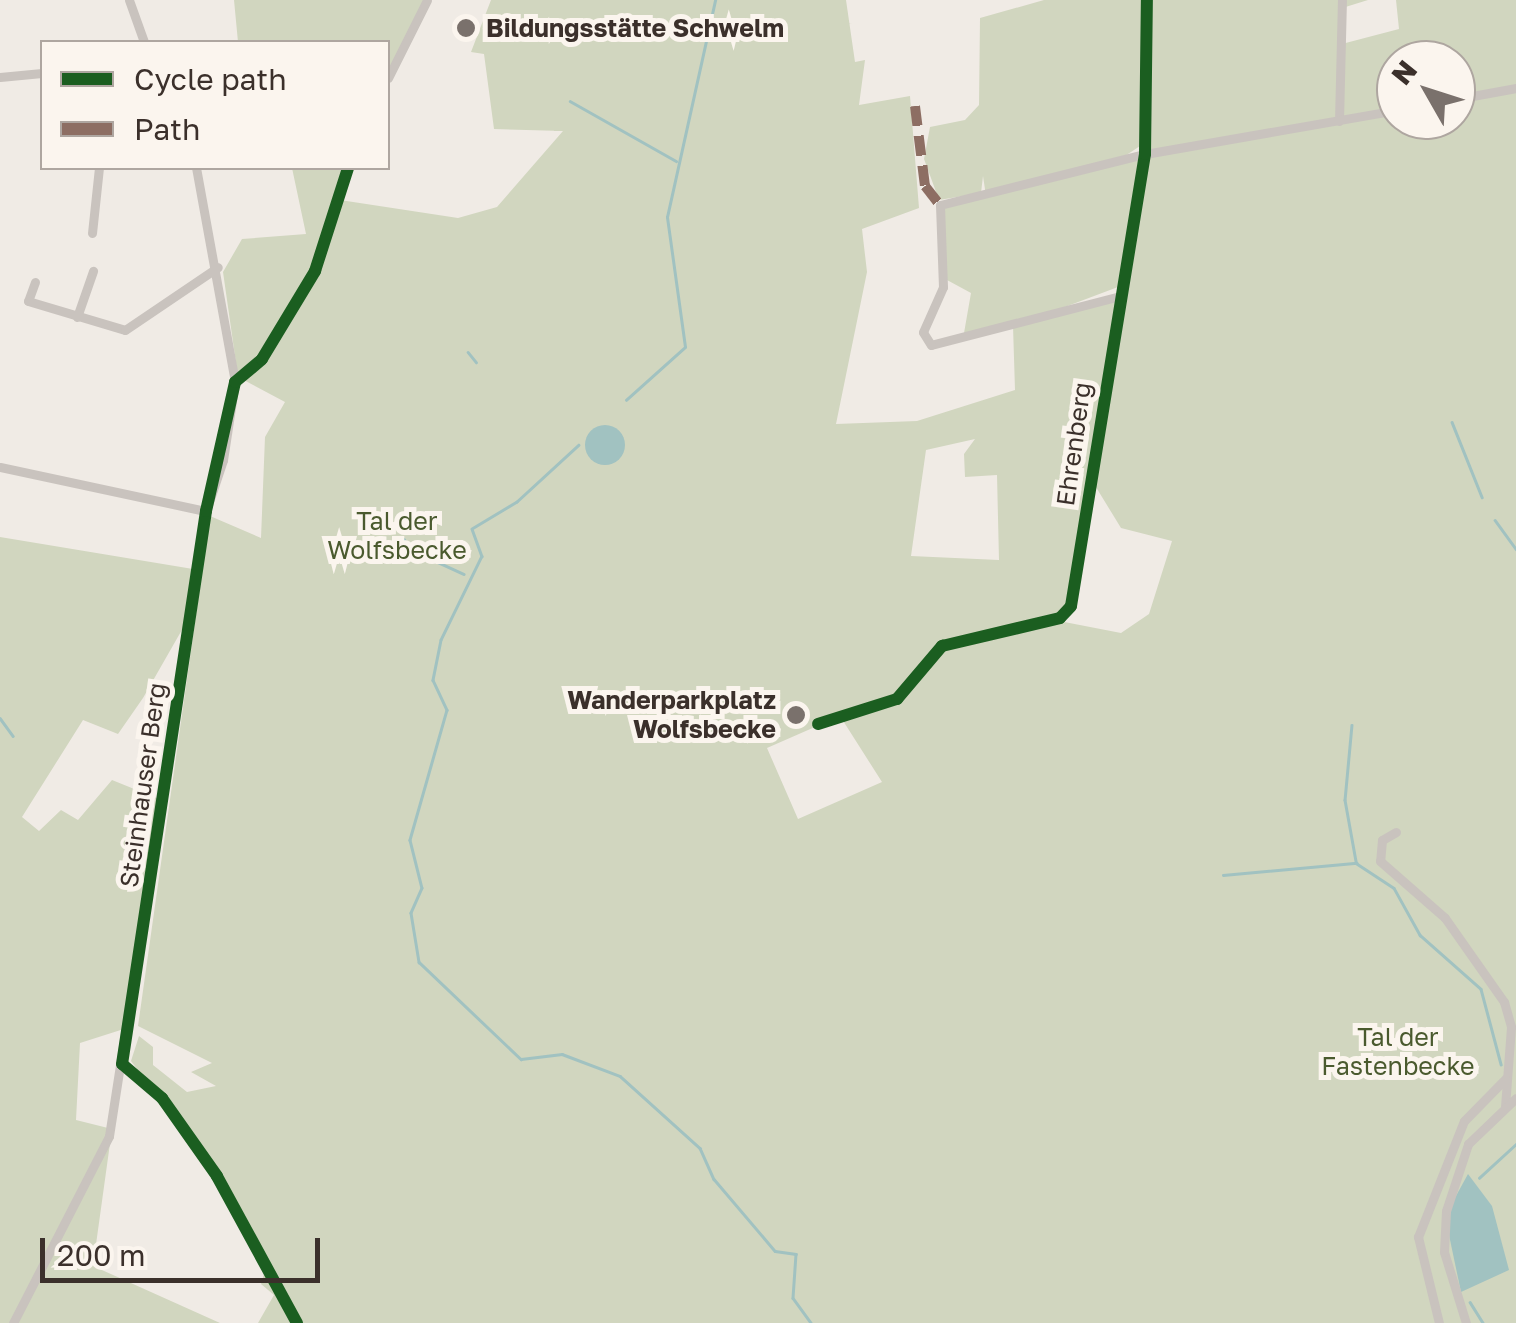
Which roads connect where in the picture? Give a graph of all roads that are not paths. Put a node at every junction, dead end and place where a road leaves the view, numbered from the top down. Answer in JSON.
{"nodes":[{"id":1,"x":129,"y":0,"type":"edge"},
{"id":2,"x":426,"y":0,"type":"edge"},
{"id":3,"x":1147,"y":0,"type":"edge"},
{"id":4,"x":1342,"y":0,"type":"edge"},
{"id":5,"x":143,"y":40,"type":"edge"},
{"id":6,"x":40,"y":73,"type":"edge"},
{"id":7,"x":390,"y":74,"type":"edge"},
{"id":8,"x":0,"y":77,"type":"edge"},
{"id":9,"x":1516,"y":88,"type":"edge"},
{"id":10,"x":1476,"y":95,"type":"edge"},
{"id":11,"x":1376,"y":114,"type":"edge"},
{"id":12,"x":1339,"y":121,"type":"junction"},
{"id":13,"x":1144,"y":154,"type":"junction"},
{"id":14,"x":99,"y":170,"type":"edge"},
{"id":15,"x":196,"y":170,"type":"edge"},
{"id":16,"x":347,"y":170,"type":"edge"},
{"id":17,"x":92,"y":233,"type":"dead end"},
{"id":18,"x":218,"y":267,"type":"junction"},
{"id":19,"x":92,"y":272,"type":"dead end"},
{"id":20,"x":35,"y":282,"type":"dead end"},
{"id":21,"x":1120,"y":296,"type":"junction"},
{"id":22,"x":77,"y":318,"type":"junction"},
{"id":23,"x":235,"y":382,"type":"junction"},
{"id":24,"x":0,"y":467,"type":"edge"},
{"id":25,"x":206,"y":512,"type":"junction"},
{"id":26,"x":818,"y":724,"type":"dead end"},
{"id":27,"x":1396,"y":832,"type":"dead end"},
{"id":28,"x":122,"y":1064,"type":"junction"},
{"id":29,"x":1505,"y":1079,"type":"junction"},
{"id":30,"x":1516,"y":1098,"type":"edge"},
{"id":31,"x":1505,"y":1107,"type":"junction"},
{"id":32,"x":12,"y":1323,"type":"edge"},
{"id":33,"x":297,"y":1323,"type":"edge"},
{"id":34,"x":1438,"y":1323,"type":"edge"},
{"id":35,"x":1466,"y":1323,"type":"edge"}],
"edges":[{"from":1,"to":5,"type":"street"},
{"from":2,"to":7,"type":"street"},
{"from":3,"to":13,"type":"street","name":"Ehrenberg"},
{"from":4,"to":12,"type":"street"},
{"from":6,"to":8,"type":"street"},
{"from":9,"to":10,"type":"street"},
{"from":11,"to":12,"type":"street"},
{"from":12,"to":13,"type":"street"},
{"from":13,"to":21,"type":"street","name":"Ehrenberg"},
{"from":13,"to":21,"type":"street"},
{"from":14,"to":17,"type":"street"},
{"from":15,"to":18,"type":"street"},
{"from":16,"to":23,"type":"street"},
{"from":18,"to":22,"type":"street"},
{"from":18,"to":23,"type":"street"},
{"from":19,"to":22,"type":"street"},
{"from":20,"to":22,"type":"street"},
{"from":21,"to":26,"type":"street","name":"Ehrenberg"},
{"from":23,"to":25,"type":"street","name":"Steinhauser Berg"},
{"from":24,"to":25,"type":"street"},
{"from":25,"to":28,"type":"street","name":"Steinhauser Berg"},
{"from":27,"to":29,"type":"street"},
{"from":28,"to":32,"type":"street"},
{"from":28,"to":33,"type":"street"},
{"from":29,"to":31,"type":"street"},
{"from":29,"to":34,"type":"street"},
{"from":30,"to":31,"type":"street"},
{"from":31,"to":35,"type":"street"}]}
